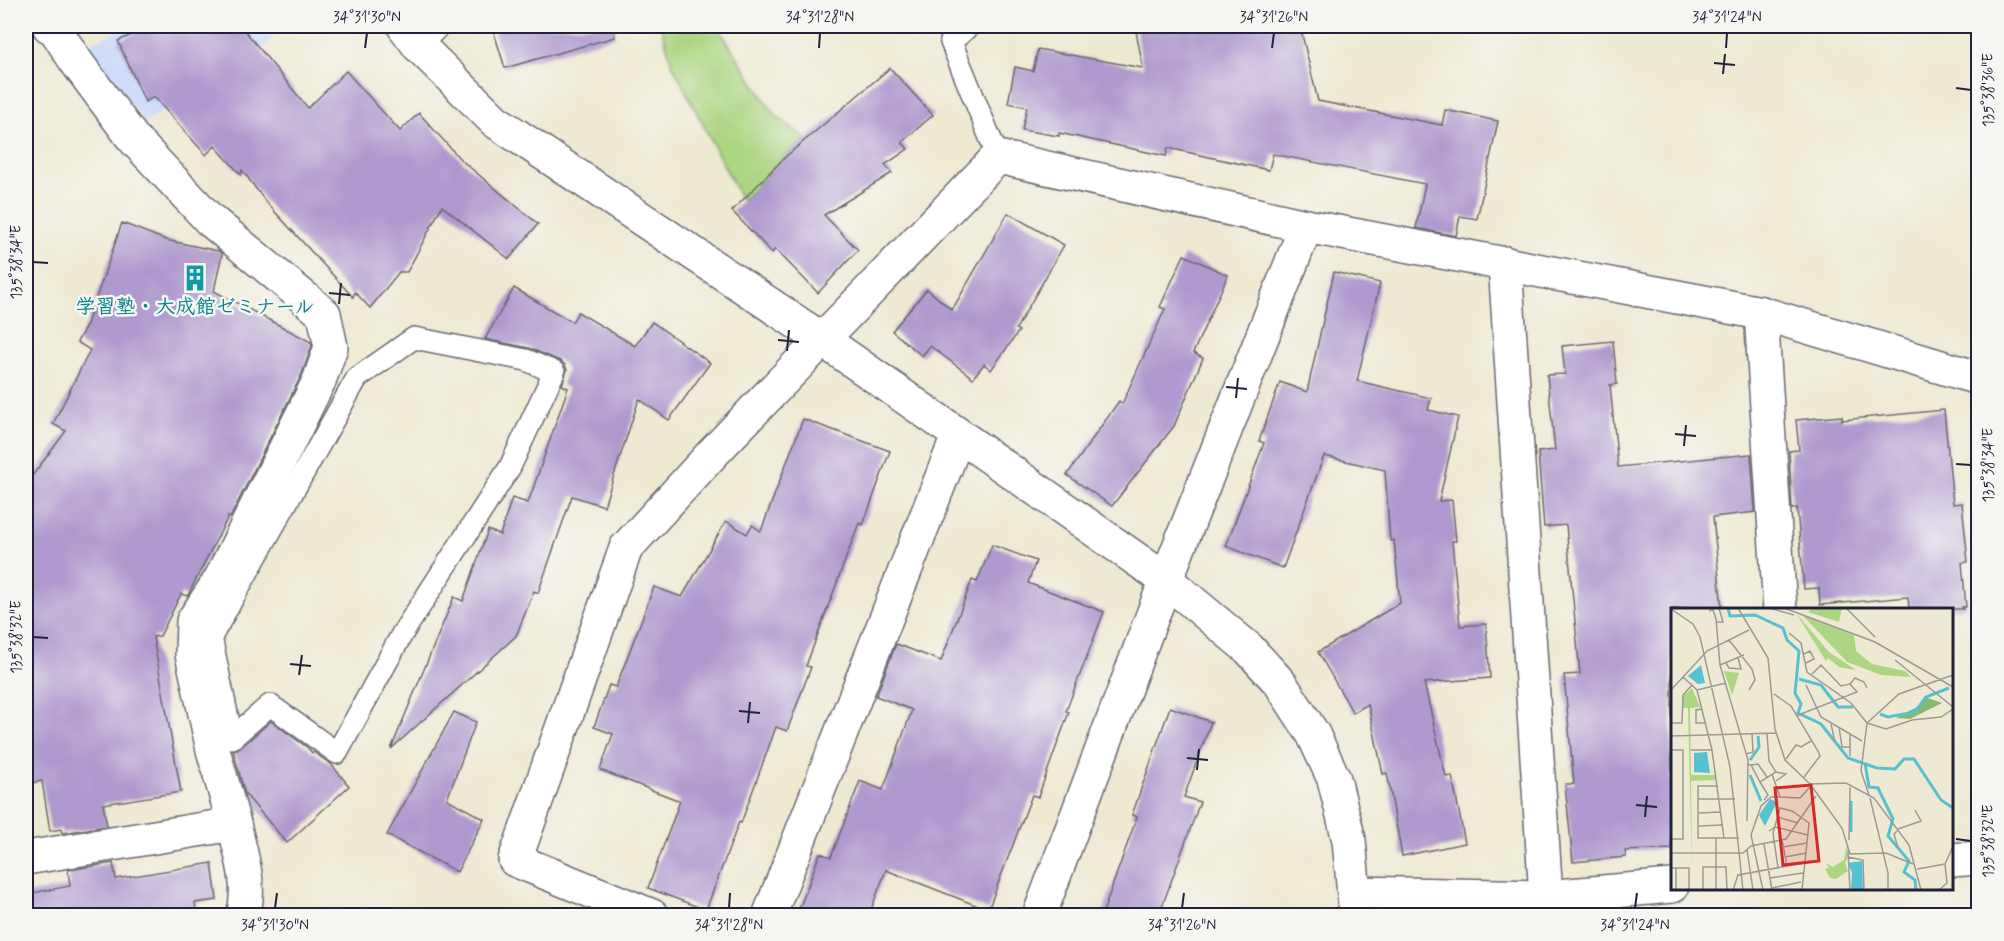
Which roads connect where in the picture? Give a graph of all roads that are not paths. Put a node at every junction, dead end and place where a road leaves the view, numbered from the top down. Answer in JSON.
{"nodes":[{"id":1,"x":53,"y":26,"type":"edge"},
{"id":2,"x":969,"y":26,"type":"edge"},
{"id":3,"x":420,"y":32,"type":"edge"},
{"id":4,"x":998,"y":157,"type":"junction"},
{"id":5,"x":1306,"y":226,"type":"junction"},
{"id":6,"x":1505,"y":263,"type":"junction"},
{"id":7,"x":1761,"y":313,"type":"junction"},
{"id":8,"x":823,"y":340,"type":"junction"},
{"id":9,"x":554,"y":372,"type":"joint"},
{"id":10,"x":1978,"y":378,"type":"edge"},
{"id":11,"x":958,"y":436,"type":"junction"},
{"id":12,"x":1166,"y":580,"type":"junction"},
{"id":13,"x":1780,"y":608,"type":"edge"},
{"id":14,"x":234,"y":824,"type":"junction"},
{"id":15,"x":26,"y":858,"type":"edge"},
{"id":16,"x":1978,"y":858,"type":"edge"},
{"id":17,"x":1953,"y":860,"type":"edge"},
{"id":18,"x":1671,"y":886,"type":"edge"},
{"id":19,"x":1546,"y":897,"type":"junction"},
{"id":20,"x":1356,"y":904,"type":"edge"},
{"id":21,"x":243,"y":915,"type":"edge"},
{"id":22,"x":652,"y":915,"type":"edge"},
{"id":23,"x":769,"y":915,"type":"edge"},
{"id":24,"x":1039,"y":915,"type":"edge"}],
"edges":[{"from":1,"to":14,"type":"street"},
{"from":2,"to":4,"type":"lane"},
{"from":3,"to":8,"type":"street"},
{"from":4,"to":5,"type":"street"},
{"from":4,"to":8,"type":"street"},
{"from":5,"to":6,"type":"street"},
{"from":5,"to":12,"type":"street"},
{"from":6,"to":7,"type":"street"},
{"from":6,"to":19,"type":"street"},
{"from":7,"to":10,"type":"street"},
{"from":7,"to":13,"type":"street"},
{"from":8,"to":11,"type":"street"},
{"from":8,"to":22,"type":"street"},
{"from":9,"to":9,"type":"lane"},
{"from":11,"to":12,"type":"street"},
{"from":11,"to":23,"type":"street"},
{"from":12,"to":20,"type":"street"},
{"from":12,"to":24,"type":"street"},
{"from":14,"to":15,"type":"street"},
{"from":14,"to":21,"type":"street"},
{"from":16,"to":17,"type":"street"},
{"from":18,"to":19,"type":"street"},
{"from":19,"to":20,"type":"street"}]}
